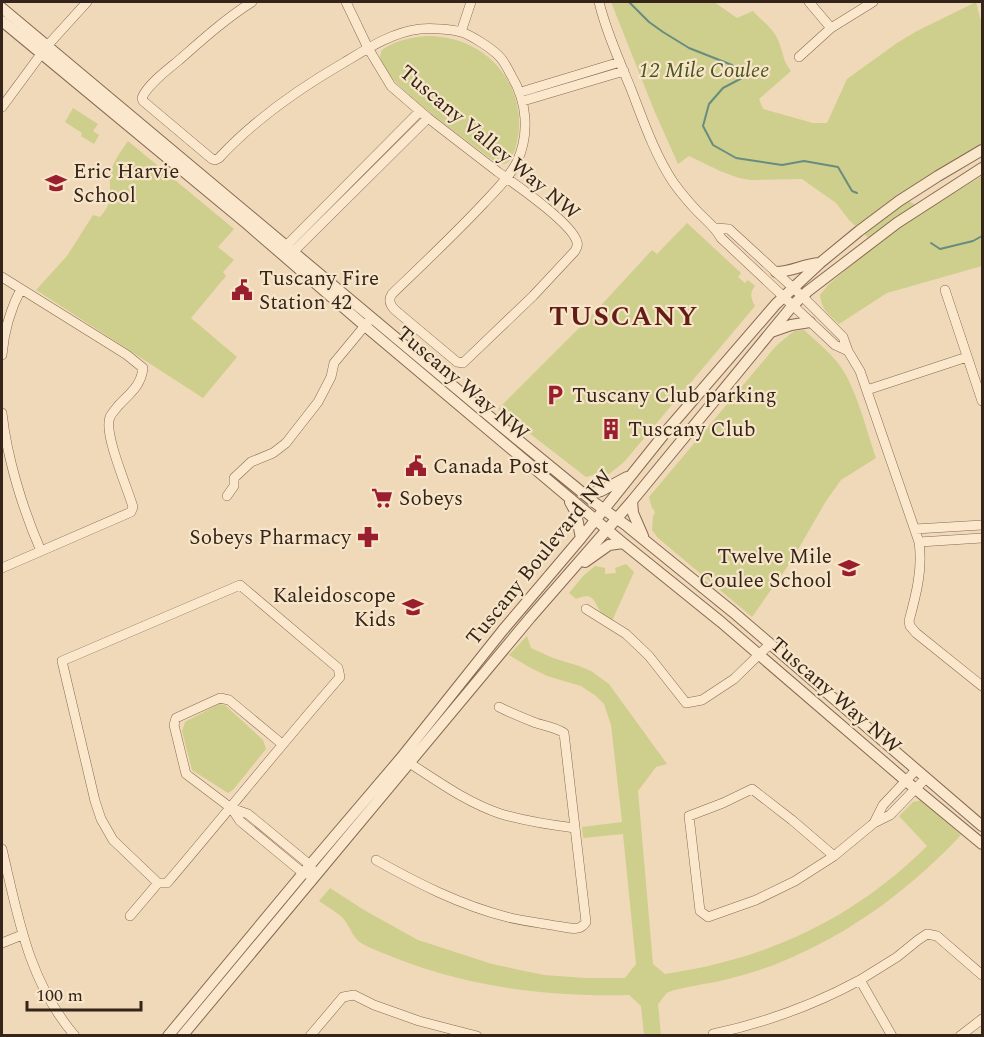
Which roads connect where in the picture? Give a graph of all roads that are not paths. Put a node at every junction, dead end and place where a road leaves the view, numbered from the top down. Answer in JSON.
{"nodes":[{"id":1,"x":87,"y":2,"type":"edge"},
{"id":2,"x":252,"y":2,"type":"edge"},
{"id":3,"x":346,"y":2,"type":"edge"},
{"id":4,"x":471,"y":2,"type":"edge"},
{"id":5,"x":599,"y":2,"type":"edge"},
{"id":6,"x":809,"y":2,"type":"edge"},
{"id":7,"x":873,"y":2,"type":"edge"},
{"id":8,"x":2,"y":8,"type":"edge"},
{"id":9,"x":2,"y":21,"type":"edge"},
{"id":10,"x":831,"y":28,"type":"junction"},
{"id":11,"x":460,"y":32,"type":"junction"},
{"id":12,"x":368,"y":48,"type":"junction"},
{"id":13,"x":44,"y":50,"type":"junction"},
{"id":14,"x":799,"y":57,"type":"dead end"},
{"id":15,"x":622,"y":66,"type":"junction"},
{"id":16,"x":522,"y":96,"type":"junction"},
{"id":17,"x":2,"y":107,"type":"edge"},
{"id":18,"x":424,"y":115,"type":"junction"},
{"id":19,"x":982,"y":150,"type":"edge"},
{"id":20,"x":982,"y":168,"type":"edge"},
{"id":21,"x":506,"y":178,"type":"junction"},
{"id":22,"x":716,"y":228,"type":"junction"},
{"id":23,"x":288,"y":251,"type":"junction"},
{"id":24,"x":820,"y":263,"type":"junction"},
{"id":25,"x":776,"y":272,"type":"junction"},
{"id":26,"x":2,"y":277,"type":"edge"},
{"id":27,"x":792,"y":288,"type":"junction"},
{"id":28,"x":21,"y":289,"type":"junction"},
{"id":29,"x":945,"y":290,"type":"dead end"},
{"id":30,"x":783,"y":296,"type":"junction"},
{"id":31,"x":802,"y":297,"type":"junction"},
{"id":32,"x":793,"y":305,"type":"junction"},
{"id":33,"x":810,"y":321,"type":"junction"},
{"id":34,"x":368,"y":322,"type":"junction"},
{"id":35,"x":770,"y":332,"type":"junction"},
{"id":36,"x":848,"y":351,"type":"junction"},
{"id":37,"x":2,"y":355,"type":"edge"},
{"id":38,"x":967,"y":357,"type":"junction"},
{"id":39,"x":867,"y":390,"type":"junction"},
{"id":40,"x":982,"y":401,"type":"edge"},
{"id":41,"x":2,"y":413,"type":"edge"},
{"id":42,"x":633,"y":474,"type":"junction"},
{"id":43,"x":586,"y":494,"type":"junction"},
{"id":44,"x":227,"y":496,"type":"dead end"},
{"id":45,"x":568,"y":496,"type":"junction"},
{"id":46,"x":632,"y":501,"type":"junction"},
{"id":47,"x":605,"y":508,"type":"junction"},
{"id":48,"x":617,"y":518,"type":"junction"},
{"id":49,"x":596,"y":519,"type":"junction"},
{"id":50,"x":982,"y":525,"type":"edge"},
{"id":51,"x":608,"y":529,"type":"junction"},
{"id":52,"x":915,"y":529,"type":"junction"},
{"id":53,"x":581,"y":537,"type":"junction"},
{"id":54,"x":982,"y":538,"type":"edge"},
{"id":55,"x":646,"y":542,"type":"junction"},
{"id":56,"x":919,"y":542,"type":"junction"},
{"id":57,"x":623,"y":543,"type":"junction"},
{"id":58,"x":41,"y":551,"type":"junction"},
{"id":59,"x":2,"y":568,"type":"edge"},
{"id":60,"x":565,"y":577,"type":"junction"},
{"id":61,"x":586,"y":609,"type":"dead end"},
{"id":62,"x":770,"y":644,"type":"junction"},
{"id":63,"x":759,"y":655,"type":"junction"},
{"id":64,"x":982,"y":686,"type":"edge"},
{"id":65,"x":499,"y":707,"type":"dead end"},
{"id":66,"x":282,"y":744,"type":"junction"},
{"id":67,"x":405,"y":761,"type":"junction"},
{"id":68,"x":916,"y":770,"type":"junction"},
{"id":69,"x":926,"y":778,"type":"junction"},
{"id":70,"x":906,"y":781,"type":"junction"},
{"id":71,"x":915,"y":789,"type":"junction"},
{"id":72,"x":231,"y":808,"type":"junction"},
{"id":73,"x":874,"y":823,"type":"junction"},
{"id":74,"x":982,"y":826,"type":"edge"},
{"id":75,"x":575,"y":828,"type":"junction"},
{"id":76,"x":982,"y":844,"type":"edge"},
{"id":77,"x":2,"y":849,"type":"edge"},
{"id":78,"x":834,"y":856,"type":"junction"},
{"id":79,"x":375,"y":860,"type":"dead end"},
{"id":80,"x":306,"y":869,"type":"junction"},
{"id":81,"x":315,"y":876,"type":"junction"},
{"id":82,"x":158,"y":883,"type":"junction"},
{"id":83,"x":130,"y":916,"type":"dead end"},
{"id":84,"x":22,"y":935,"type":"junction"},
{"id":85,"x":2,"y":943,"type":"edge"},
{"id":86,"x":982,"y":975,"type":"edge"},
{"id":87,"x":860,"y":980,"type":"junction"},
{"id":88,"x":982,"y":1019,"type":"edge"},
{"id":89,"x":713,"y":1034,"type":"edge"},
{"id":90,"x":75,"y":1035,"type":"edge"},
{"id":91,"x":168,"y":1035,"type":"edge"},
{"id":92,"x":182,"y":1035,"type":"edge"},
{"id":93,"x":310,"y":1035,"type":"edge"},
{"id":94,"x":477,"y":1035,"type":"edge"},
{"id":95,"x":892,"y":1035,"type":"edge"},
{"id":96,"x":960,"y":1035,"type":"edge"}],
"edges":[{"from":1,"to":13,"type":"street"},
{"from":2,"to":12,"type":"street"},
{"from":3,"to":12,"type":"street","name":"Tuscany Valley Way NW"},
{"from":4,"to":11,"type":"street"},
{"from":5,"to":15,"type":"street"},
{"from":6,"to":10,"type":"street"},
{"from":7,"to":10,"type":"street"},
{"from":8,"to":13,"type":"street","name":"Tuscany Way NW"},
{"from":9,"to":13,"type":"street","name":"Tuscany Way NW"},
{"from":10,"to":14,"type":"street"},
{"from":11,"to":12,"type":"street"},
{"from":11,"to":16,"type":"street"},
{"from":12,"to":18,"type":"street","name":"Tuscany Valley Way NW"},
{"from":13,"to":17,"type":"street"},
{"from":13,"to":23,"type":"street","name":"Tuscany Way NW"},
{"from":15,"to":16,"type":"street"},
{"from":15,"to":22,"type":"street"},
{"from":16,"to":21,"type":"street"},
{"from":18,"to":21,"type":"street","name":"Tuscany Valley Way NW"},
{"from":18,"to":23,"type":"street"},
{"from":19,"to":24,"type":"street","name":"Tuscany Boulevard NW"},
{"from":20,"to":31,"type":"street","name":"Tuscany Boulevard NW"},
{"from":21,"to":21,"type":"street","name":"Tuscany Valley Way NW"},
{"from":22,"to":25,"type":"street"},
{"from":22,"to":30,"type":"street"},
{"from":23,"to":34,"type":"street","name":"Tuscany Way NW"},
{"from":24,"to":25,"type":"street"},
{"from":24,"to":27,"type":"street","name":"Tuscany Boulevard NW"},
{"from":25,"to":27,"type":"street"},
{"from":26,"to":28,"type":"street"},
{"from":27,"to":30,"type":"street","name":"Tuscany Boulevard NW"},
{"from":27,"to":31,"type":"street"},
{"from":28,"to":37,"type":"street"},
{"from":28,"to":58,"type":"street"},
{"from":29,"to":38,"type":"street"},
{"from":30,"to":32,"type":"street"},
{"from":30,"to":42,"type":"street","name":"Tuscany Boulevard NW"},
{"from":31,"to":32,"type":"street","name":"Tuscany Boulevard NW"},
{"from":31,"to":36,"type":"street"},
{"from":32,"to":33,"type":"street"},
{"from":32,"to":35,"type":"street","name":"Tuscany Boulevard NW"},
{"from":33,"to":35,"type":"street"},
{"from":33,"to":36,"type":"street"},
{"from":34,"to":43,"type":"street","name":"Tuscany Way NW"},
{"from":34,"to":44,"type":"street"},
{"from":34,"to":45,"type":"street","name":"Tuscany Way NW"},
{"from":35,"to":46,"type":"street","name":"Tuscany Boulevard NW"},
{"from":36,"to":39,"type":"street"},
{"from":38,"to":39,"type":"street"},
{"from":38,"to":40,"type":"street"},
{"from":39,"to":52,"type":"street"},
{"from":41,"to":58,"type":"street"},
{"from":42,"to":43,"type":"street"},
{"from":42,"to":47,"type":"street","name":"Tuscany Boulevard NW"},
{"from":43,"to":47,"type":"street","name":"Tuscany Way NW"},
{"from":45,"to":49,"type":"street","name":"Tuscany Way NW"},
{"from":45,"to":53,"type":"street"},
{"from":46,"to":48,"type":"street","name":"Tuscany Boulevard NW"},
{"from":46,"to":55,"type":"street"},
{"from":47,"to":48,"type":"street","name":"Tuscany Way NW"},
{"from":47,"to":49,"type":"street","name":"Tuscany Boulevard NW"},
{"from":48,"to":51,"type":"street","name":"Tuscany Boulevard NW"},
{"from":48,"to":55,"type":"street","name":"Tuscany Way NW"},
{"from":49,"to":51,"type":"street","name":"Tuscany Way NW"},
{"from":49,"to":53,"type":"street","name":"Tuscany Boulevard NW"},
{"from":50,"to":52,"type":"street"},
{"from":51,"to":57,"type":"street","name":"Tuscany Way NW"},
{"from":51,"to":60,"type":"street","name":"Tuscany Boulevard NW"},
{"from":52,"to":56,"type":"street"},
{"from":53,"to":67,"type":"street","name":"Tuscany Boulevard NW"},
{"from":54,"to":56,"type":"street"},
{"from":55,"to":62,"type":"street","name":"Tuscany Way NW"},
{"from":56,"to":64,"type":"street"},
{"from":57,"to":60,"type":"street"},
{"from":57,"to":63,"type":"street","name":"Tuscany Way NW"},
{"from":58,"to":59,"type":"street"},
{"from":60,"to":67,"type":"street","name":"Tuscany Boulevard NW"},
{"from":61,"to":63,"type":"street"},
{"from":62,"to":63,"type":"street"},
{"from":62,"to":68,"type":"street","name":"Tuscany Way NW"},
{"from":63,"to":70,"type":"street","name":"Tuscany Way NW"},
{"from":65,"to":75,"type":"street"},
{"from":66,"to":72,"type":"street"},
{"from":66,"to":72,"type":"street"},
{"from":66,"to":82,"type":"street"},
{"from":67,"to":75,"type":"street"},
{"from":67,"to":80,"type":"street","name":"Tuscany Boulevard NW"},
{"from":67,"to":81,"type":"street","name":"Tuscany Boulevard NW"},
{"from":68,"to":69,"type":"street","name":"Tuscany Way NW"},
{"from":68,"to":70,"type":"street"},
{"from":69,"to":71,"type":"street"},
{"from":69,"to":74,"type":"street","name":"Tuscany Way NW"},
{"from":70,"to":71,"type":"street","name":"Tuscany Way NW"},
{"from":70,"to":73,"type":"street"},
{"from":71,"to":73,"type":"street"},
{"from":71,"to":76,"type":"street","name":"Tuscany Way NW"},
{"from":72,"to":80,"type":"street"},
{"from":72,"to":82,"type":"street"},
{"from":73,"to":78,"type":"street"},
{"from":75,"to":79,"type":"street"},
{"from":77,"to":84,"type":"street"},
{"from":78,"to":78,"type":"street"},
{"from":80,"to":81,"type":"street"},
{"from":80,"to":91,"type":"street","name":"Tuscany Boulevard NW"},
{"from":81,"to":92,"type":"street","name":"Tuscany Boulevard NW"},
{"from":82,"to":83,"type":"street"},
{"from":84,"to":85,"type":"street"},
{"from":84,"to":90,"type":"street"},
{"from":86,"to":87,"type":"street"},
{"from":87,"to":89,"type":"street"},
{"from":87,"to":95,"type":"street"},
{"from":88,"to":96,"type":"street"},
{"from":93,"to":94,"type":"street"}]}
